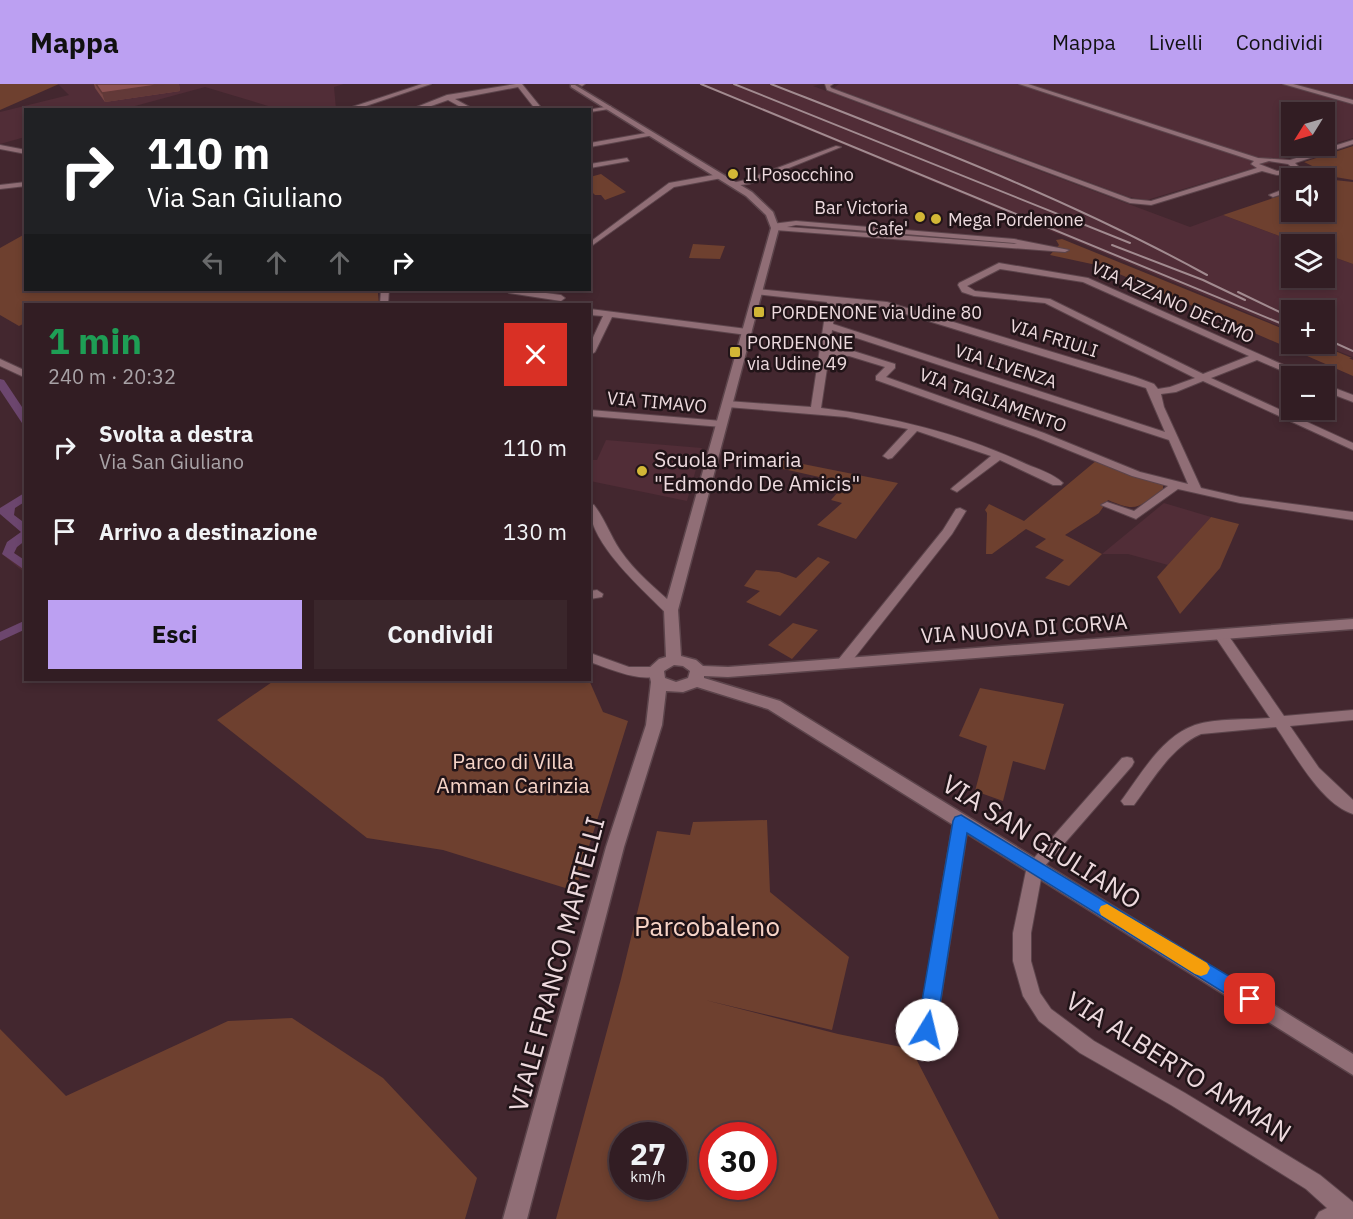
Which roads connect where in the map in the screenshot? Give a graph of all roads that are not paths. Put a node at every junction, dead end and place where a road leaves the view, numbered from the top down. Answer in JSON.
{"nodes":[{"id":1,"x":520,"y":84,"type":"edge"},
{"id":2,"x":830,"y":84,"type":"edge"},
{"id":3,"x":1022,"y":84,"type":"edge"},
{"id":4,"x":1286,"y":84,"type":"edge"},
{"id":5,"x":1296,"y":84,"type":"edge"},
{"id":6,"x":578,"y":85,"type":"edge"},
{"id":7,"x":426,"y":86,"type":"edge"},
{"id":8,"x":440,"y":93,"type":"dead end"},
{"id":9,"x":448,"y":98,"type":"junction"},
{"id":10,"x":1353,"y":101,"type":"edge"},
{"id":11,"x":609,"y":107,"type":"junction"},
{"id":12,"x":353,"y":108,"type":"edge"},
{"id":13,"x":418,"y":108,"type":"edge"},
{"id":14,"x":468,"y":108,"type":"edge"},
{"id":15,"x":538,"y":108,"type":"edge"},
{"id":16,"x":591,"y":110,"type":"edge"},
{"id":17,"x":652,"y":134,"type":"junction"},
{"id":18,"x":1353,"y":142,"type":"edge"},
{"id":19,"x":591,"y":145,"type":"edge"},
{"id":20,"x":0,"y":147,"type":"edge"},
{"id":21,"x":838,"y":147,"type":"dead end"},
{"id":22,"x":24,"y":152,"type":"edge"},
{"id":23,"x":627,"y":160,"type":"dead end"},
{"id":24,"x":1258,"y":160,"type":"junction"},
{"id":25,"x":1290,"y":162,"type":"junction"},
{"id":26,"x":591,"y":166,"type":"edge"},
{"id":27,"x":1298,"y":168,"type":"edge"},
{"id":28,"x":1262,"y":169,"type":"junction"},
{"id":29,"x":1281,"y":173,"type":"edge"},
{"id":30,"x":719,"y":176,"type":"junction"},
{"id":31,"x":24,"y":184,"type":"edge"},
{"id":32,"x":732,"y":184,"type":"junction"},
{"id":33,"x":0,"y":187,"type":"edge"},
{"id":34,"x":1281,"y":192,"type":"edge"},
{"id":35,"x":1273,"y":195,"type":"dead end"},
{"id":36,"x":769,"y":212,"type":"junction"},
{"id":37,"x":775,"y":227,"type":"junction"},
{"id":38,"x":807,"y":228,"type":"junction"},
{"id":39,"x":974,"y":240,"type":"junction"},
{"id":40,"x":772,"y":241,"type":"junction"},
{"id":41,"x":591,"y":244,"type":"edge"},
{"id":42,"x":517,"y":291,"type":"edge"},
{"id":43,"x":758,"y":292,"type":"junction"},
{"id":44,"x":562,"y":297,"type":"edge"},
{"id":45,"x":832,"y":300,"type":"junction"},
{"id":46,"x":591,"y":312,"type":"edge"},
{"id":47,"x":609,"y":314,"type":"junction"},
{"id":48,"x":830,"y":326,"type":"junction"},
{"id":49,"x":747,"y":332,"type":"junction"},
{"id":50,"x":591,"y":350,"type":"edge"},
{"id":51,"x":825,"y":352,"type":"junction"},
{"id":52,"x":913,"y":352,"type":"junction"},
{"id":53,"x":1256,"y":357,"type":"junction"},
{"id":54,"x":0,"y":362,"type":"edge"},
{"id":55,"x":892,"y":366,"type":"junction"},
{"id":56,"x":1281,"y":368,"type":"edge"},
{"id":57,"x":24,"y":374,"type":"edge"},
{"id":58,"x":1202,"y":378,"type":"junction"},
{"id":59,"x":1155,"y":392,"type":"junction"},
{"id":60,"x":1335,"y":392,"type":"edge"},
{"id":61,"x":1353,"y":399,"type":"edge"},
{"id":62,"x":727,"y":404,"type":"junction"},
{"id":63,"x":816,"y":410,"type":"junction"},
{"id":64,"x":591,"y":413,"type":"edge"},
{"id":65,"x":722,"y":424,"type":"junction"},
{"id":66,"x":915,"y":427,"type":"junction"},
{"id":67,"x":1172,"y":438,"type":"junction"},
{"id":68,"x":1353,"y":447,"type":"edge"},
{"id":69,"x":888,"y":456,"type":"dead end"},
{"id":70,"x":998,"y":456,"type":"junction"},
{"id":71,"x":1058,"y":483,"type":"dead end"},
{"id":72,"x":1176,"y":485,"type":"junction"},
{"id":73,"x":957,"y":489,"type":"dead end"},
{"id":74,"x":1196,"y":490,"type":"junction"},
{"id":75,"x":1107,"y":505,"type":"dead end"},
{"id":76,"x":591,"y":508,"type":"edge"},
{"id":77,"x":960,"y":511,"type":"dead end"},
{"id":78,"x":1353,"y":516,"type":"edge"},
{"id":79,"x":671,"y":610,"type":"junction"},
{"id":80,"x":1353,"y":624,"type":"edge"},
{"id":81,"x":1221,"y":635,"type":"junction"},
{"id":82,"x":591,"y":657,"type":"edge"},
{"id":83,"x":674,"y":660,"type":"junction"},
{"id":84,"x":843,"y":663,"type":"junction"},
{"id":85,"x":697,"y":676,"type":"junction"},
{"id":86,"x":657,"y":677,"type":"junction"},
{"id":87,"x":675,"y":688,"type":"junction"},
{"id":88,"x":1353,"y":715,"type":"edge"},
{"id":89,"x":1282,"y":723,"type":"junction"},
{"id":90,"x":654,"y":725,"type":"junction"},
{"id":91,"x":1127,"y":762,"type":"dead end"},
{"id":92,"x":1129,"y":801,"type":"dead end"},
{"id":93,"x":1353,"y":808,"type":"edge"},
{"id":94,"x":961,"y":821,"type":"junction"},
{"id":95,"x":1035,"y":866,"type":"junction"},
{"id":96,"x":927,"y":1030,"type":"dead end"},
{"id":97,"x":1353,"y":1065,"type":"edge"},
{"id":98,"x":1351,"y":1214,"type":"edge"},
{"id":99,"x":515,"y":1219,"type":"edge"},
{"id":100,"x":1326,"y":1219,"type":"edge"}],
"edges":[{"from":1,"to":9,"type":"street"},
{"from":1,"to":15,"type":"street"},
{"from":2,"to":28,"type":"street"},
{"from":3,"to":24,"type":"street"},
{"from":4,"to":10,"type":"street"},
{"from":5,"to":10,"type":"street"},
{"from":6,"to":11,"type":"main road"},
{"from":7,"to":12,"type":"street"},
{"from":8,"to":9,"type":"street"},
{"from":9,"to":13,"type":"street"},
{"from":9,"to":14,"type":"street"},
{"from":11,"to":16,"type":"street"},
{"from":11,"to":17,"type":"main road"},
{"from":17,"to":19,"type":"street"},
{"from":17,"to":30,"type":"main road"},
{"from":18,"to":25,"type":"street"},
{"from":20,"to":22,"type":"street"},
{"from":21,"to":32,"type":"street"},
{"from":23,"to":26,"type":"street"},
{"from":24,"to":25,"type":"street"},
{"from":24,"to":28,"type":"street"},
{"from":25,"to":27,"type":"street"},
{"from":28,"to":29,"type":"street"},
{"from":30,"to":32,"type":"main road"},
{"from":30,"to":41,"type":"street"},
{"from":31,"to":33,"type":"street"},
{"from":32,"to":36,"type":"main road"},
{"from":34,"to":35,"type":"street"},
{"from":36,"to":37,"type":"main road"},
{"from":36,"to":38,"type":"street"},
{"from":37,"to":38,"type":"street"},
{"from":37,"to":40,"type":"main road"},
{"from":38,"to":39,"type":"street"},
{"from":38,"to":40,"type":"street"},
{"from":39,"to":39,"type":"street"},
{"from":40,"to":43,"type":"main road"},
{"from":42,"to":44,"type":"street"},
{"from":43,"to":45,"type":"street","name":"VIA FRIULI"},
{"from":43,"to":49,"type":"main road"},
{"from":45,"to":48,"type":"street"},
{"from":45,"to":59,"type":"street","name":"VIA FRIULI"},
{"from":46,"to":47,"type":"street"},
{"from":47,"to":49,"type":"street"},
{"from":47,"to":50,"type":"street"},
{"from":48,"to":51,"type":"street"},
{"from":48,"to":52,"type":"street","name":"VIA LIVENZA"},
{"from":49,"to":62,"type":"main road"},
{"from":51,"to":55,"type":"street","name":"VIA TAGLIAMENTO"},
{"from":51,"to":63,"type":"street"},
{"from":52,"to":55,"type":"street"},
{"from":52,"to":67,"type":"street","name":"VIA LIVENZA"},
{"from":53,"to":56,"type":"street","name":"VIA AZZANO DECIMO"},
{"from":53,"to":58,"type":"street"},
{"from":53,"to":58,"type":"street","name":"VIA AZZANO DECIMO"},
{"from":54,"to":57,"type":"street"},
{"from":55,"to":72,"type":"street","name":"VIA TAGLIAMENTO"},
{"from":58,"to":59,"type":"street"},
{"from":58,"to":68,"type":"street"},
{"from":59,"to":67,"type":"street"},
{"from":60,"to":61,"type":"street"},
{"from":62,"to":63,"type":"street"},
{"from":62,"to":65,"type":"main road"},
{"from":63,"to":66,"type":"street"},
{"from":64,"to":65,"type":"street","name":"VIA TIMAVO"},
{"from":65,"to":79,"type":"main road"},
{"from":66,"to":69,"type":"street"},
{"from":66,"to":70,"type":"street"},
{"from":67,"to":74,"type":"street"},
{"from":70,"to":71,"type":"street"},
{"from":70,"to":73,"type":"street"},
{"from":72,"to":74,"type":"street","name":"VIA TAGLIAMENTO"},
{"from":72,"to":75,"type":"street"},
{"from":74,"to":78,"type":"street","name":"VIA TAGLIAMENTO"},
{"from":76,"to":79,"type":"street"},
{"from":77,"to":84,"type":"street"},
{"from":79,"to":83,"type":"main road"},
{"from":80,"to":81,"type":"main road","name":"VIA NUOVA DI CORVA"},
{"from":81,"to":84,"type":"main road","name":"VIA NUOVA DI CORVA"},
{"from":81,"to":89,"type":"street"},
{"from":82,"to":86,"type":"street"},
{"from":83,"to":85,"type":"main road"},
{"from":83,"to":86,"type":"main road"},
{"from":84,"to":85,"type":"main road","name":"VIA NUOVA DI CORVA"},
{"from":85,"to":87,"type":"main road"},
{"from":85,"to":94,"type":"main road","name":"VIA SAN GIULIANO"},
{"from":86,"to":87,"type":"main road"},
{"from":86,"to":90,"type":"main road","name":"VIALE FRANCO MARTELLI"},
{"from":87,"to":90,"type":"main road","name":"VIALE FRANCO MARTELLI"},
{"from":88,"to":89,"type":"street"},
{"from":89,"to":92,"type":"street"},
{"from":89,"to":93,"type":"street"},
{"from":90,"to":99,"type":"main road","name":"VIALE FRANCO MARTELLI"},
{"from":91,"to":95,"type":"street"},
{"from":94,"to":95,"type":"main road","name":"VIA SAN GIULIANO"},
{"from":94,"to":96,"type":"street"},
{"from":95,"to":97,"type":"main road","name":"VIA SAN GIULIANO"},
{"from":95,"to":98,"type":"street","name":"VIA ALBERTO AMMAN"},
{"from":98,"to":100,"type":"street","name":"VIA ALBERTO AMMAN"}]}
